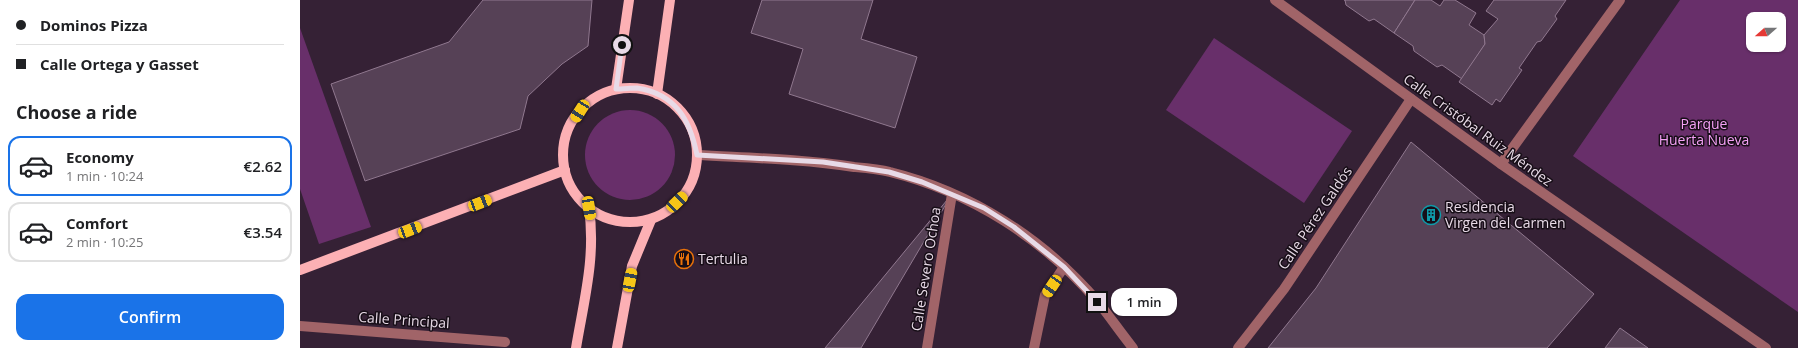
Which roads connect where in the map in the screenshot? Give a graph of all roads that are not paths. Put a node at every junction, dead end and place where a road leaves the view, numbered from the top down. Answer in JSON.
{"nodes":[{"id":1,"x":629,"y":0,"type":"edge"},
{"id":2,"x":670,"y":0,"type":"edge"},
{"id":3,"x":1275,"y":0,"type":"edge"},
{"id":4,"x":1620,"y":0,"type":"edge"},
{"id":5,"x":616,"y":89,"type":"junction"},
{"id":6,"x":657,"y":94,"type":"junction"},
{"id":7,"x":1411,"y":99,"type":"junction"},
{"id":8,"x":697,"y":155,"type":"junction"},
{"id":9,"x":1501,"y":164,"type":"junction"},
{"id":10,"x":564,"y":170,"type":"junction"},
{"id":11,"x":952,"y":194,"type":"junction"},
{"id":12,"x":589,"y":208,"type":"junction"},
{"id":13,"x":651,"y":220,"type":"junction"},
{"id":14,"x":1064,"y":267,"type":"junction"},
{"id":15,"x":300,"y":270,"type":"edge"},
{"id":16,"x":300,"y":326,"type":"edge"},
{"id":17,"x":505,"y":342,"type":"dead end"},
{"id":18,"x":576,"y":348,"type":"edge"},
{"id":19,"x":617,"y":348,"type":"edge"},
{"id":20,"x":927,"y":348,"type":"edge"},
{"id":21,"x":1034,"y":348,"type":"edge"},
{"id":22,"x":1133,"y":348,"type":"edge"},
{"id":23,"x":1238,"y":348,"type":"edge"},
{"id":24,"x":1766,"y":348,"type":"edge"}],
"edges":[{"from":1,"to":5,"type":"main road"},
{"from":2,"to":6,"type":"main road"},
{"from":3,"to":7,"type":"street","name":"Calle Cristóbal Ruiz Méndez"},
{"from":4,"to":9,"type":"street"},
{"from":5,"to":6,"type":"main road"},
{"from":5,"to":10,"type":"main road"},
{"from":6,"to":8,"type":"main road"},
{"from":7,"to":9,"type":"street","name":"Calle Cristóbal Ruiz Méndez"},
{"from":7,"to":23,"type":"street","name":"Calle Pérez Galdós"},
{"from":8,"to":11,"type":"street"},
{"from":8,"to":13,"type":"main road"},
{"from":9,"to":24,"type":"street","name":"Calle Cristóbal Ruiz Méndez"},
{"from":10,"to":12,"type":"main road"},
{"from":10,"to":15,"type":"main road"},
{"from":11,"to":14,"type":"street"},
{"from":11,"to":20,"type":"street","name":"Calle Severo Ochoa"},
{"from":12,"to":13,"type":"main road"},
{"from":12,"to":18,"type":"main road"},
{"from":13,"to":19,"type":"main road"},
{"from":14,"to":21,"type":"street"},
{"from":14,"to":22,"type":"street"},
{"from":16,"to":17,"type":"street","name":"Calle Principal"}]}
